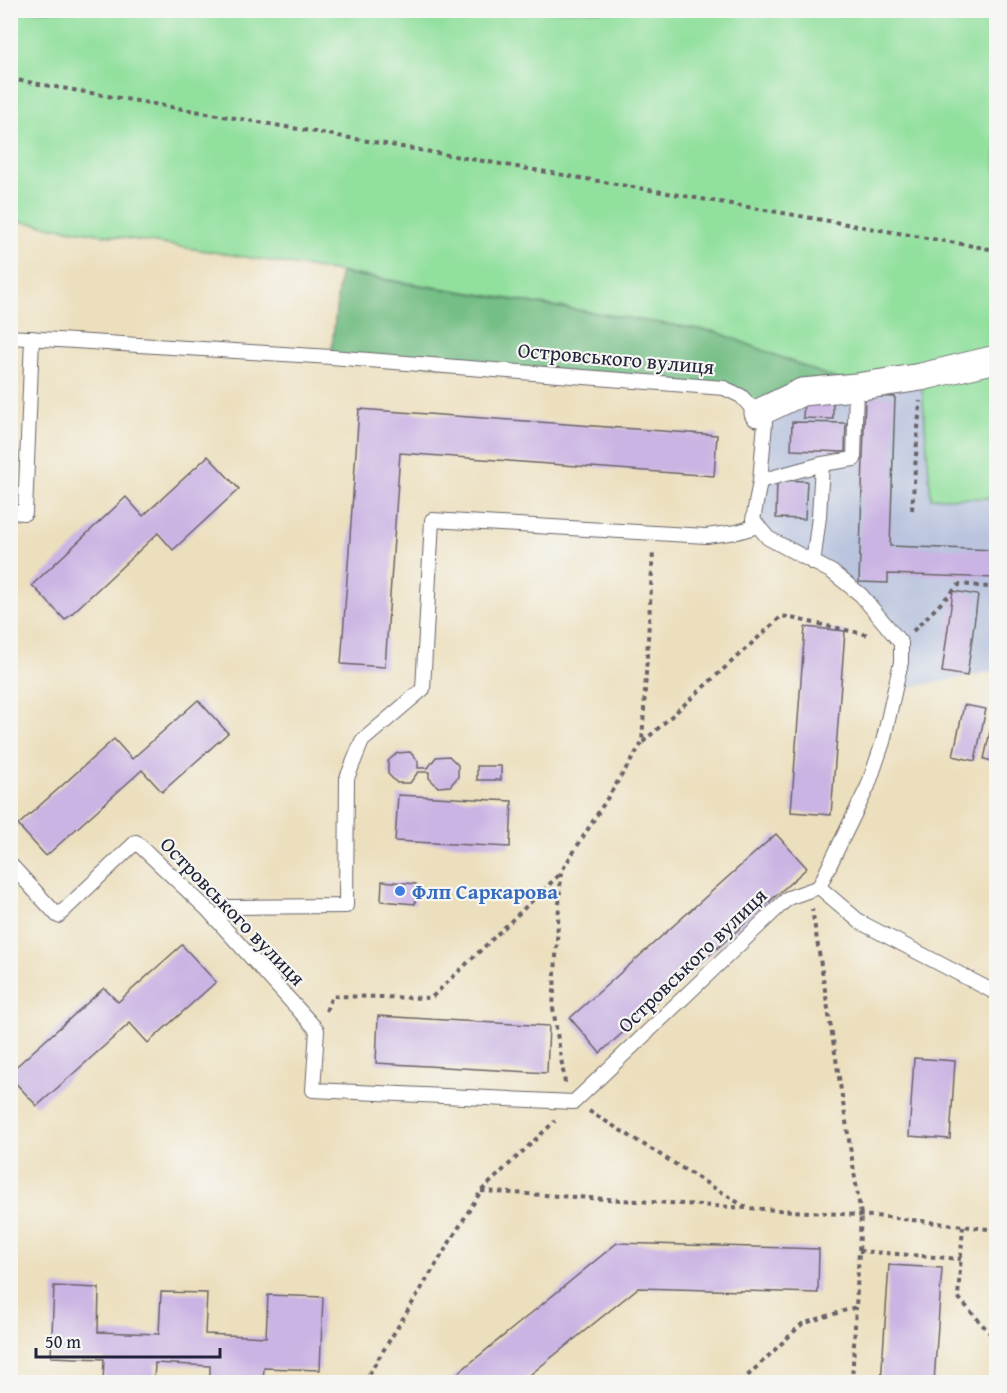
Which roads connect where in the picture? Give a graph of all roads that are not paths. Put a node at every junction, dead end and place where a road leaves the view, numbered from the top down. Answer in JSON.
{"nodes":[{"id":1,"x":10,"y":337,"type":"edge"},
{"id":2,"x":32,"y":339,"type":"junction"},
{"id":3,"x":996,"y":359,"type":"edge"},
{"id":4,"x":856,"y":387,"type":"junction"},
{"id":5,"x":758,"y":413,"type":"junction"},
{"id":6,"x":822,"y":464,"type":"junction"},
{"id":7,"x":760,"y":482,"type":"junction"},
{"id":8,"x":10,"y":513,"type":"edge"},
{"id":9,"x":758,"y":526,"type":"junction"},
{"id":10,"x":813,"y":563,"type":"junction"},
{"id":11,"x":10,"y":864,"type":"edge"},
{"id":12,"x":814,"y":889,"type":"junction"},
{"id":13,"x":216,"y":919,"type":"junction"},
{"id":14,"x":996,"y":993,"type":"edge"}],
"edges":[{"from":1,"to":2,"type":"lane","name":"Островського вулиця"},
{"from":2,"to":5,"type":"lane","name":"Островського вулиця"},
{"from":2,"to":8,"type":"lane"},
{"from":3,"to":4,"type":"street"},
{"from":4,"to":5,"type":"street"},
{"from":4,"to":6,"type":"lane"},
{"from":5,"to":7,"type":"lane"},
{"from":6,"to":7,"type":"lane"},
{"from":6,"to":10,"type":"lane"},
{"from":7,"to":9,"type":"lane"},
{"from":9,"to":10,"type":"lane"},
{"from":9,"to":13,"type":"lane"},
{"from":10,"to":12,"type":"lane"},
{"from":11,"to":13,"type":"lane","name":"Островського вулиця"},
{"from":12,"to":13,"type":"lane","name":"Островського вулиця"},
{"from":12,"to":14,"type":"lane"}]}
